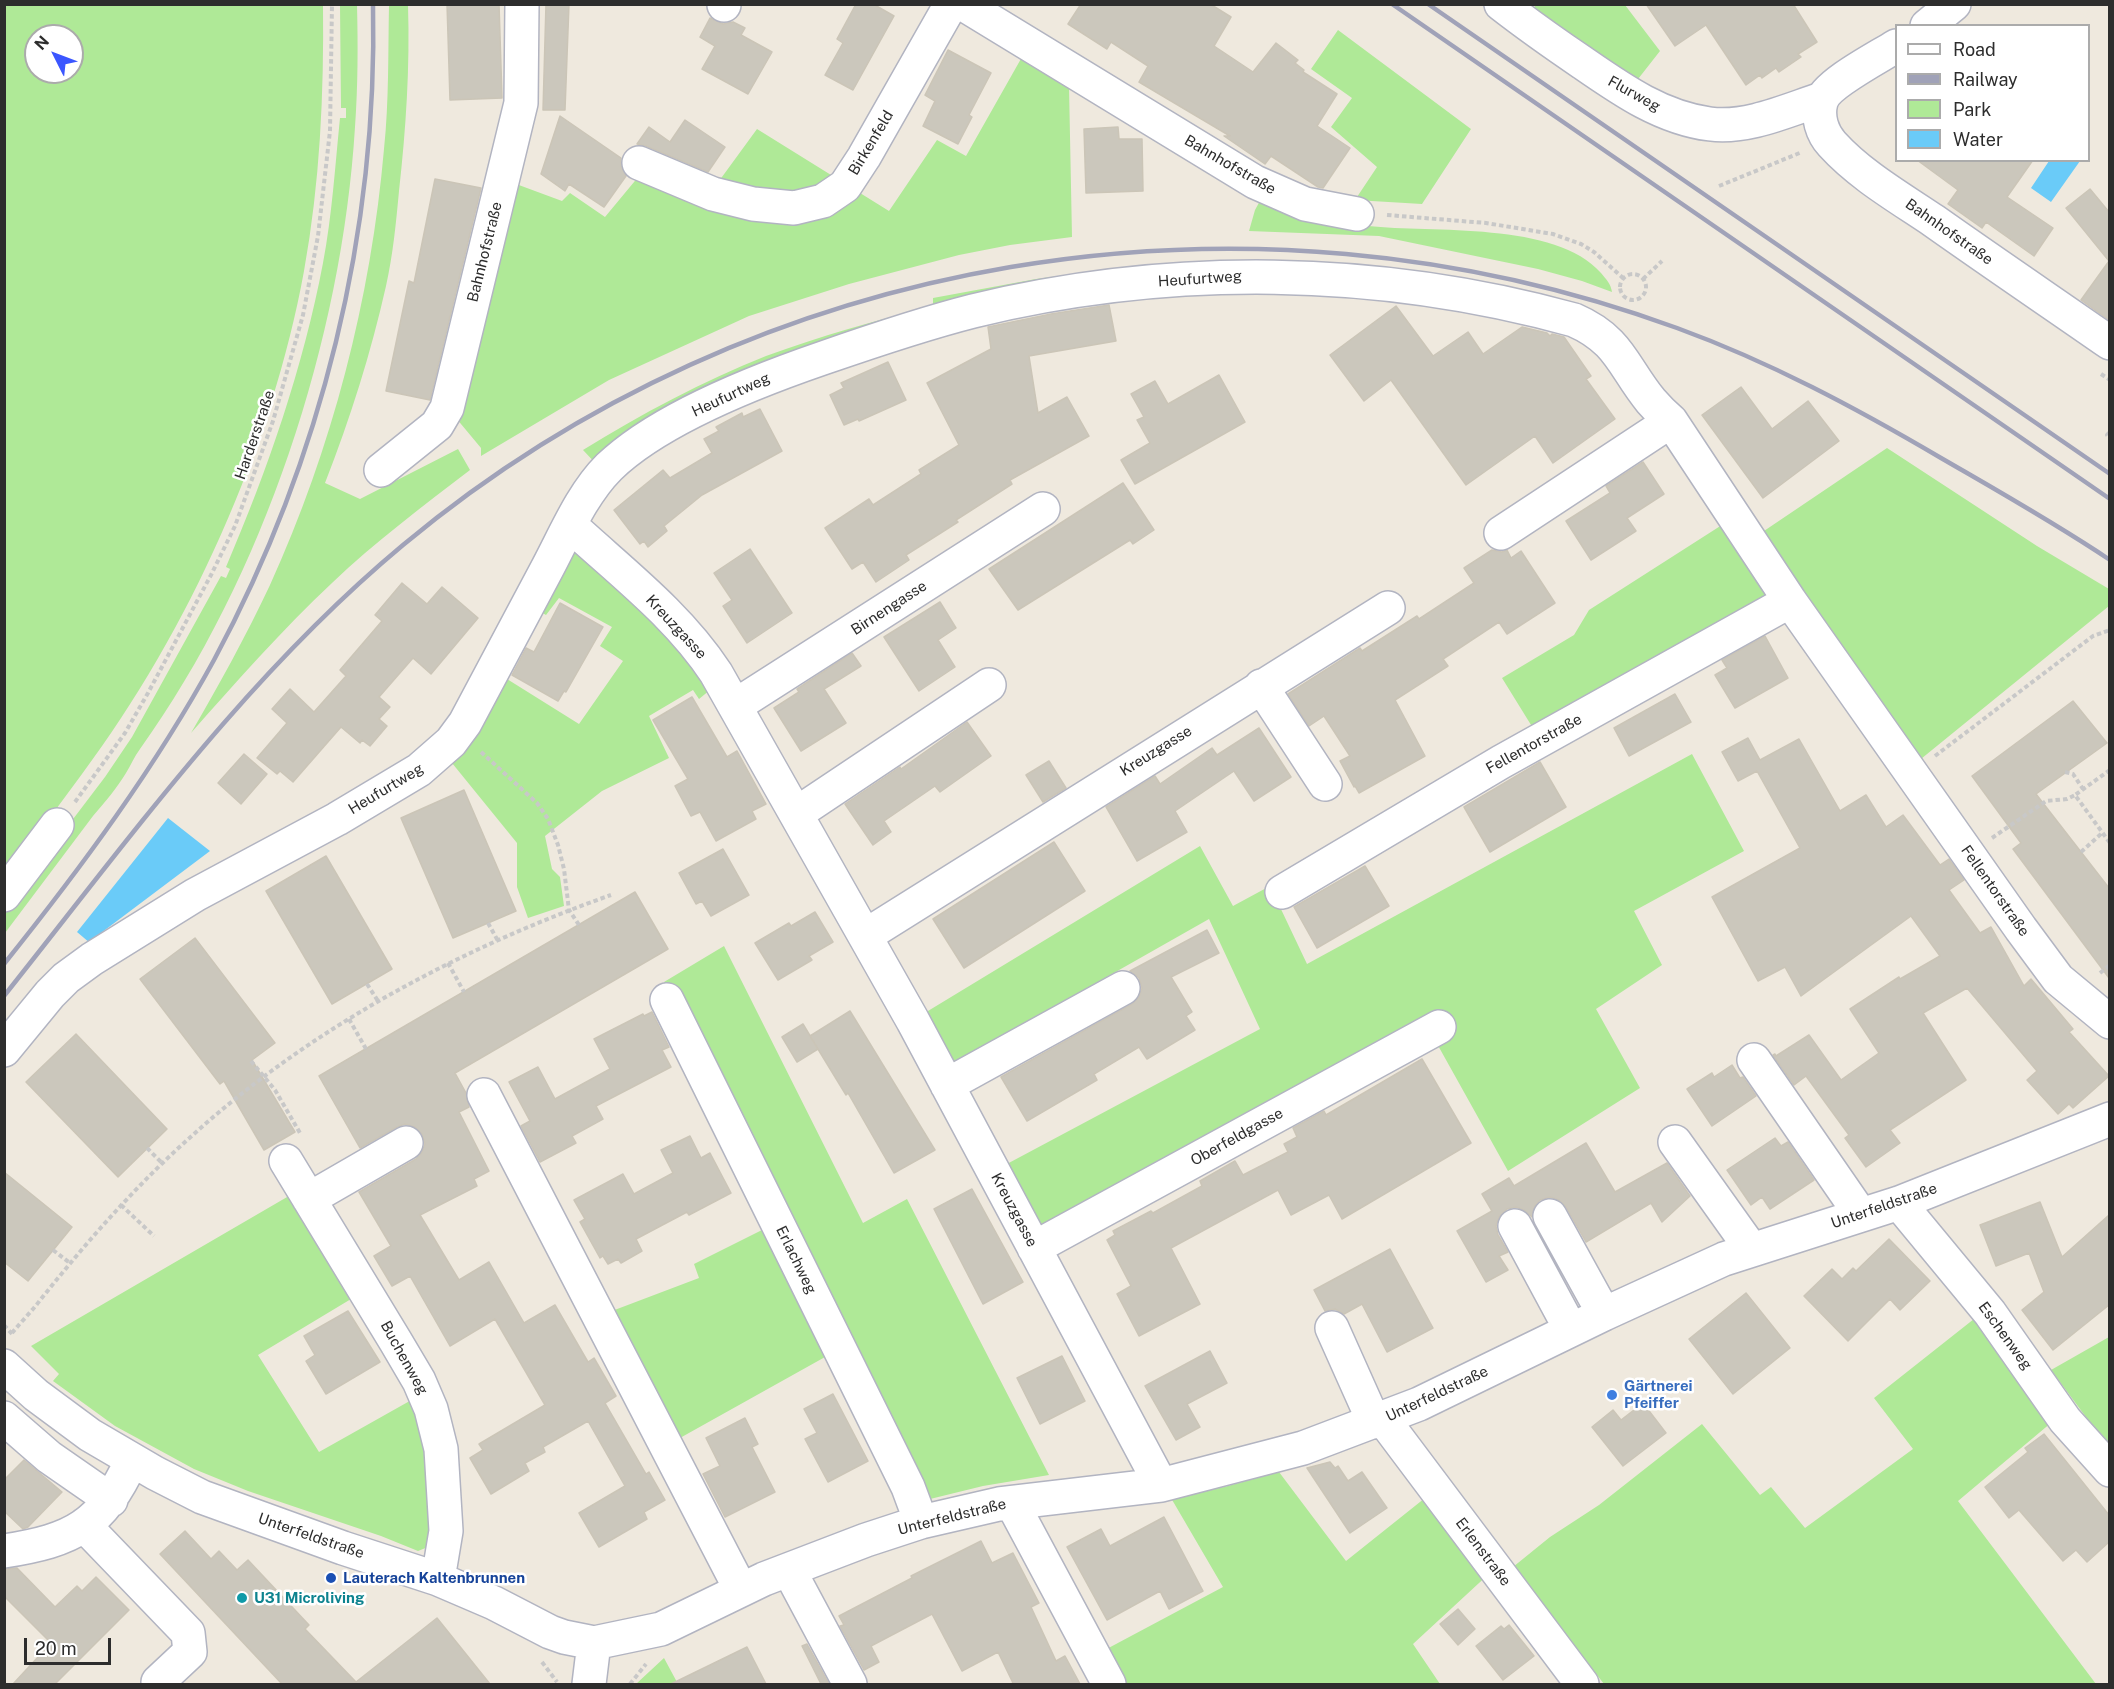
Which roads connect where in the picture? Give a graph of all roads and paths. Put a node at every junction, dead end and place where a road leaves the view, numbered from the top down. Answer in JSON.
{"nodes":[{"id":1,"x":332,"y":4,"type":"edge"},
{"id":2,"x":522,"y":4,"type":"edge"},
{"id":3,"x":951,"y":4,"type":"edge"},
{"id":4,"x":963,"y":4,"type":"edge"},
{"id":5,"x":1501,"y":4,"type":"edge"},
{"id":6,"x":1954,"y":4,"type":"edge"},
{"id":7,"x":1929,"y":24,"type":"edge"},
{"id":8,"x":1895,"y":47,"type":"edge"},
{"id":9,"x":1822,"y":99,"type":"junction"},
{"id":10,"x":1802,"y":152,"type":"dead end"},
{"id":11,"x":639,"y":163,"type":"dead end"},
{"id":12,"x":1719,"y":186,"type":"dead end"},
{"id":13,"x":1358,"y":213,"type":"joint"},
{"id":14,"x":1662,"y":261,"type":"dead end"},
{"id":15,"x":1623,"y":278,"type":"junction"},
{"id":16,"x":1643,"y":279,"type":"junction"},
{"id":17,"x":2109,"y":343,"type":"edge"},
{"id":18,"x":1671,"y":421,"type":"junction"},
{"id":19,"x":2109,"y":432,"type":"edge"},
{"id":20,"x":2109,"y":437,"type":"edge"},
{"id":21,"x":381,"y":470,"type":"dead end"},
{"id":22,"x":1042,"y":509,"type":"dead end"},
{"id":23,"x":570,"y":525,"type":"junction"},
{"id":24,"x":1501,"y":533,"type":"dead end"},
{"id":25,"x":1790,"y":601,"type":"junction"},
{"id":26,"x":1388,"y":608,"type":"dead end"},
{"id":27,"x":2109,"y":630,"type":"edge"},
{"id":28,"x":989,"y":685,"type":"dead end"},
{"id":29,"x":1261,"y":686,"type":"junction"},
{"id":30,"x":735,"y":706,"type":"junction"},
{"id":31,"x":458,"y":732,"type":"junction"},
{"id":32,"x":2109,"y":770,"type":"edge"},
{"id":33,"x":2065,"y":772,"type":"dead end"},
{"id":34,"x":1911,"y":775,"type":"junction"},
{"id":35,"x":1325,"y":784,"type":"dead end"},
{"id":36,"x":2083,"y":789,"type":"junction"},
{"id":37,"x":2075,"y":795,"type":"junction"},
{"id":38,"x":796,"y":814,"type":"junction"},
{"id":39,"x":57,"y":825,"type":"joint"},
{"id":40,"x":2102,"y":833,"type":"junction"},
{"id":41,"x":1988,"y":841,"type":"dead end"},
{"id":42,"x":2109,"y":843,"type":"edge"},
{"id":43,"x":2081,"y":852,"type":"dead end"},
{"id":44,"x":1282,"y":892,"type":"dead end"},
{"id":45,"x":4,"y":895,"type":"edge"},
{"id":46,"x":611,"y":895,"type":"dead end"},
{"id":47,"x":569,"y":910,"type":"junction"},
{"id":48,"x":488,"y":923,"type":"dead end"},
{"id":49,"x":579,"y":925,"type":"dead end"},
{"id":50,"x":865,"y":936,"type":"junction"},
{"id":51,"x":498,"y":941,"type":"junction"},
{"id":52,"x":448,"y":963,"type":"junction"},
{"id":53,"x":367,"y":984,"type":"dead end"},
{"id":54,"x":1123,"y":988,"type":"dead end"},
{"id":55,"x":464,"y":992,"type":"dead end"},
{"id":56,"x":667,"y":1000,"type":"dead end"},
{"id":57,"x":378,"y":1001,"type":"junction"},
{"id":58,"x":349,"y":1019,"type":"junction"},
{"id":59,"x":2109,"y":1022,"type":"edge"},
{"id":60,"x":1439,"y":1027,"type":"dead end"},
{"id":61,"x":366,"y":1049,"type":"dead end"},
{"id":62,"x":4,"y":1050,"type":"edge"},
{"id":63,"x":1754,"y":1060,"type":"dead end"},
{"id":64,"x":251,"y":1061,"type":"dead end"},
{"id":65,"x":264,"y":1077,"type":"junction"},
{"id":66,"x":947,"y":1086,"type":"junction"},
{"id":67,"x":484,"y":1095,"type":"dead end"},
{"id":68,"x":2109,"y":1119,"type":"edge"},
{"id":69,"x":1676,"y":1142,"type":"dead end"},
{"id":70,"x":406,"y":1143,"type":"dead end"},
{"id":71,"x":147,"y":1148,"type":"dead end"},
{"id":72,"x":285,"y":1161,"type":"joint"},
{"id":73,"x":162,"y":1163,"type":"junction"},
{"id":74,"x":309,"y":1199,"type":"junction"},
{"id":75,"x":1899,"y":1203,"type":"junction"},
{"id":76,"x":121,"y":1205,"type":"junction"},
{"id":77,"x":1861,"y":1215,"type":"junction"},
{"id":78,"x":1550,"y":1216,"type":"dead end"},
{"id":79,"x":1515,"y":1226,"type":"dead end"},
{"id":80,"x":154,"y":1236,"type":"dead end"},
{"id":81,"x":1034,"y":1248,"type":"junction"},
{"id":82,"x":53,"y":1250,"type":"dead end"},
{"id":83,"x":1752,"y":1250,"type":"junction"},
{"id":84,"x":70,"y":1263,"type":"junction"},
{"id":85,"x":1604,"y":1314,"type":"junction"},
{"id":86,"x":1332,"y":1328,"type":"dead end"},
{"id":87,"x":1571,"y":1330,"type":"junction"},
{"id":88,"x":12,"y":1334,"type":"dead end"},
{"id":89,"x":4,"y":1366,"type":"edge"},
{"id":90,"x":4,"y":1418,"type":"edge"},
{"id":91,"x":1379,"y":1420,"type":"junction"},
{"id":92,"x":132,"y":1460,"type":"junction"},
{"id":93,"x":2109,"y":1470,"type":"edge"},
{"id":94,"x":1161,"y":1485,"type":"junction"},
{"id":95,"x":111,"y":1500,"type":"junction"},
{"id":96,"x":1012,"y":1503,"type":"junction"},
{"id":97,"x":921,"y":1522,"type":"junction"},
{"id":98,"x":84,"y":1525,"type":"junction"},
{"id":99,"x":4,"y":1551,"type":"edge"},
{"id":100,"x":789,"y":1570,"type":"junction"},
{"id":101,"x":438,"y":1578,"type":"junction"},
{"id":102,"x":741,"y":1590,"type":"junction"},
{"id":103,"x":594,"y":1643,"type":"junction"},
{"id":104,"x":158,"y":1682,"type":"dead end"},
{"id":105,"x":589,"y":1684,"type":"edge"},
{"id":106,"x":850,"y":1684,"type":"edge"},
{"id":107,"x":1109,"y":1684,"type":"edge"},
{"id":108,"x":1582,"y":1684,"type":"edge"}],
"edges":[{"from":1,"to":39,"type":"path","name":"Harderstraße"},
{"from":2,"to":21,"type":"street","name":"Bahnhofstraße"},
{"from":3,"to":11,"type":"street","name":"Birkenfeld"},
{"from":4,"to":13,"type":"street","name":"Bahnhofstraße"},
{"from":5,"to":9,"type":"street","name":"Flurweg"},
{"from":6,"to":7,"type":"street"},
{"from":8,"to":9,"type":"street"},
{"from":9,"to":17,"type":"street","name":"Bahnhofstraße"},
{"from":10,"to":12,"type":"path"},
{"from":13,"to":15,"type":"path"},
{"from":14,"to":16,"type":"path"},
{"from":15,"to":16,"type":"path"},
{"from":15,"to":16,"type":"path"},
{"from":18,"to":23,"type":"street","name":"Heufurtweg"},
{"from":18,"to":24,"type":"street"},
{"from":18,"to":25,"type":"street","name":"Fellentorstraße"},
{"from":19,"to":20,"type":"path"},
{"from":22,"to":30,"type":"street","name":"Birnengasse"},
{"from":23,"to":30,"type":"street","name":"Kreuzgasse"},
{"from":23,"to":31,"type":"street","name":"Heufurtweg"},
{"from":25,"to":34,"type":"street","name":"Fellentorstraße"},
{"from":25,"to":44,"type":"street","name":"Fellentorstraße"},
{"from":26,"to":29,"type":"street","name":"Kreuzgasse"},
{"from":27,"to":34,"type":"path"},
{"from":28,"to":38,"type":"street"},
{"from":29,"to":35,"type":"street"},
{"from":29,"to":50,"type":"street","name":"Kreuzgasse"},
{"from":30,"to":38,"type":"street","name":"Kreuzgasse"},
{"from":31,"to":47,"type":"path"},
{"from":31,"to":62,"type":"street","name":"Heufurtweg"},
{"from":32,"to":36,"type":"path"},
{"from":33,"to":36,"type":"path"},
{"from":34,"to":59,"type":"street","name":"Fellentorstraße"},
{"from":36,"to":37,"type":"path"},
{"from":37,"to":40,"type":"path"},
{"from":37,"to":41,"type":"path"},
{"from":38,"to":50,"type":"street","name":"Kreuzgasse"},
{"from":39,"to":45,"type":"street"},
{"from":40,"to":42,"type":"path"},
{"from":40,"to":43,"type":"path"},
{"from":46,"to":47,"type":"path"},
{"from":47,"to":49,"type":"path"},
{"from":47,"to":51,"type":"path"},
{"from":48,"to":51,"type":"path"},
{"from":50,"to":66,"type":"street","name":"Kreuzgasse"},
{"from":51,"to":52,"type":"path"},
{"from":52,"to":55,"type":"path"},
{"from":52,"to":57,"type":"path"},
{"from":53,"to":57,"type":"path"},
{"from":54,"to":66,"type":"street"},
{"from":56,"to":97,"type":"street","name":"Erlachweg"},
{"from":57,"to":58,"type":"path"},
{"from":58,"to":61,"type":"path"},
{"from":58,"to":65,"type":"path"},
{"from":60,"to":81,"type":"street","name":"Oberfeldgasse"},
{"from":63,"to":77,"type":"street"},
{"from":64,"to":65,"type":"path"},
{"from":65,"to":72,"type":"path"},
{"from":65,"to":73,"type":"path"},
{"from":66,"to":81,"type":"street","name":"Kreuzgasse"},
{"from":67,"to":102,"type":"street"},
{"from":68,"to":75,"type":"street","name":"Unterfeldstraße"},
{"from":69,"to":83,"type":"street"},
{"from":70,"to":74,"type":"street"},
{"from":71,"to":73,"type":"path"},
{"from":72,"to":74,"type":"street","name":"Buchenweg"},
{"from":73,"to":76,"type":"path"},
{"from":74,"to":101,"type":"street","name":"Buchenweg"},
{"from":75,"to":77,"type":"street","name":"Unterfeldstraße"},
{"from":75,"to":93,"type":"street","name":"Eschenweg"},
{"from":76,"to":80,"type":"path"},
{"from":76,"to":84,"type":"path"},
{"from":77,"to":83,"type":"street","name":"Unterfeldstraße"},
{"from":78,"to":85,"type":"street"},
{"from":79,"to":87,"type":"street"},
{"from":81,"to":94,"type":"street","name":"Kreuzgasse"},
{"from":82,"to":84,"type":"path"},
{"from":83,"to":85,"type":"street","name":"Unterfeldstraße"},
{"from":84,"to":88,"type":"path"},
{"from":85,"to":87,"type":"street","name":"Unterfeldstraße"},
{"from":86,"to":91,"type":"street","name":"Erlenstraße"},
{"from":87,"to":91,"type":"street","name":"Unterfeldstraße"},
{"from":89,"to":92,"type":"street","name":"Unterfeldstraße"},
{"from":90,"to":95,"type":"street"},
{"from":91,"to":94,"type":"street","name":"Unterfeldstraße"},
{"from":91,"to":108,"type":"street","name":"Erlenstraße"},
{"from":92,"to":95,"type":"street"},
{"from":92,"to":101,"type":"street","name":"Unterfeldstraße"},
{"from":94,"to":96,"type":"street","name":"Unterfeldstraße"},
{"from":95,"to":98,"type":"street"},
{"from":96,"to":97,"type":"street","name":"Unterfeldstraße"},
{"from":96,"to":107,"type":"street"},
{"from":97,"to":100,"type":"street","name":"Unterfeldstraße"},
{"from":98,"to":99,"type":"street"},
{"from":98,"to":104,"type":"street"},
{"from":100,"to":102,"type":"street","name":"Unterfeldstraße"},
{"from":100,"to":106,"type":"street"},
{"from":101,"to":103,"type":"street","name":"Unterfeldstraße"},
{"from":102,"to":103,"type":"street","name":"Unterfeldstraße"},
{"from":103,"to":105,"type":"street"}]}
